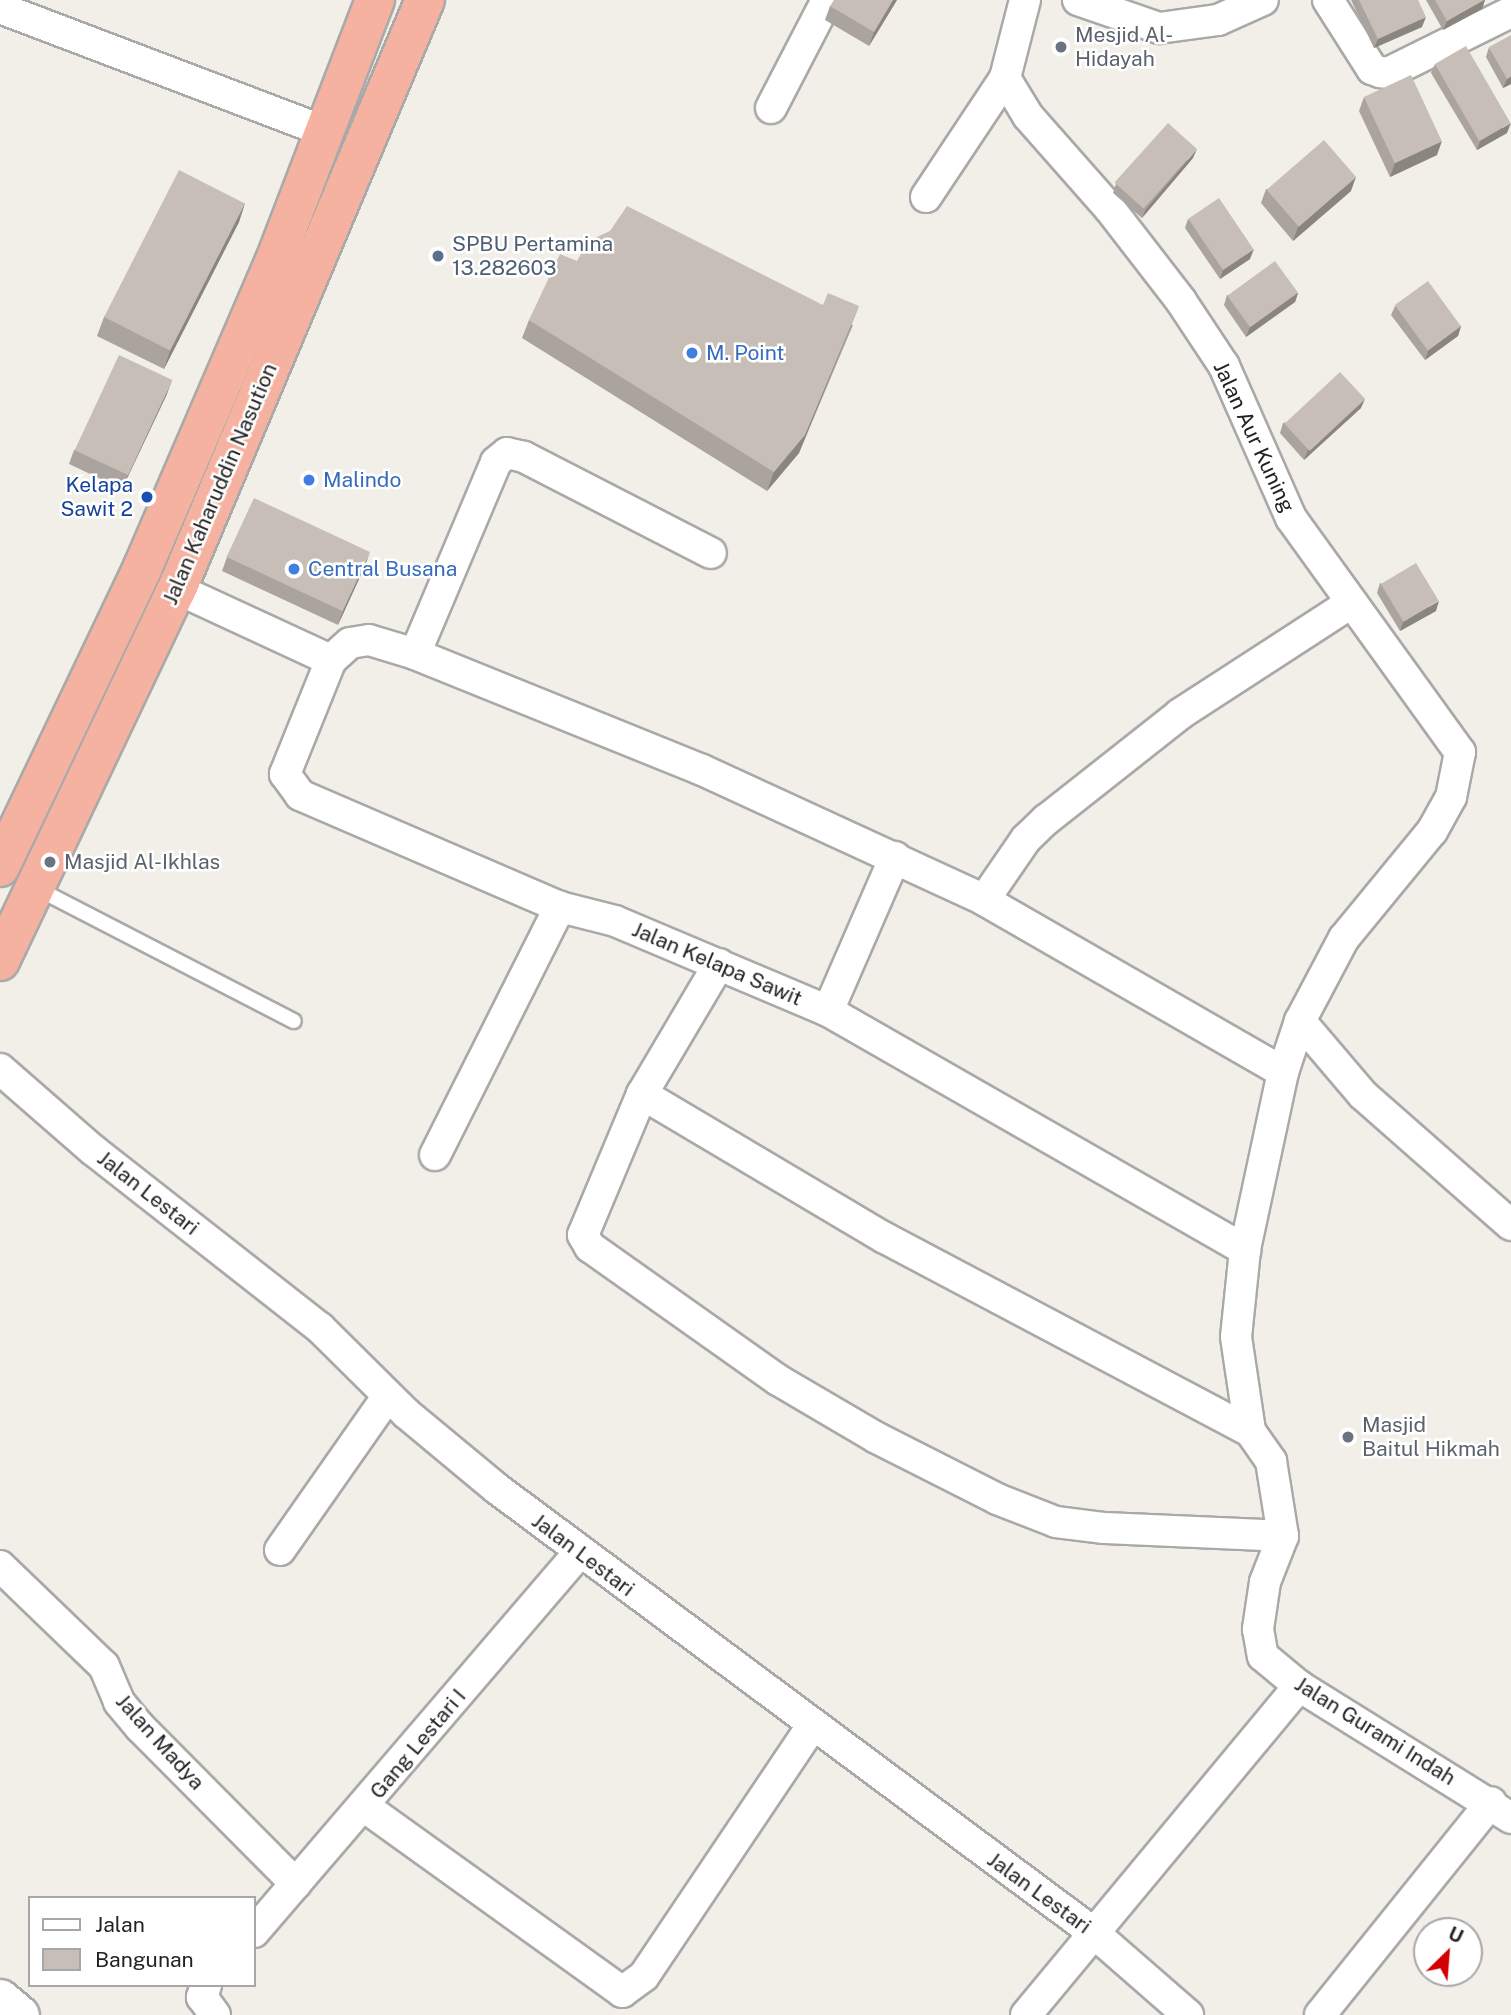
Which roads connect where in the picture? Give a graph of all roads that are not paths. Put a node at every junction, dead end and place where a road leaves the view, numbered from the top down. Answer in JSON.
{"nodes":[{"id":1,"x":375,"y":0,"type":"edge"},
{"id":2,"x":425,"y":0,"type":"edge"},
{"id":3,"x":827,"y":0,"type":"edge"},
{"id":4,"x":1025,"y":0,"type":"edge"},
{"id":5,"x":1078,"y":0,"type":"edge"},
{"id":6,"x":1263,"y":0,"type":"edge"},
{"id":7,"x":1328,"y":0,"type":"edge"},
{"id":8,"x":0,"y":9,"type":"edge"},
{"id":9,"x":1511,"y":12,"type":"edge"},
{"id":10,"x":1005,"y":78,"type":"junction"},
{"id":11,"x":771,"y":108,"type":"dead end"},
{"id":12,"x":326,"y":132,"type":"junction"},
{"id":13,"x":926,"y":197,"type":"dead end"},
{"id":14,"x":253,"y":359,"type":"junction"},
{"id":15,"x":710,"y":553,"type":"dead end"},
{"id":16,"x":177,"y":589,"type":"junction"},
{"id":17,"x":1351,"y":603,"type":"junction"},
{"id":18,"x":415,"y":654,"type":"junction"},
{"id":19,"x":331,"y":660,"type":"junction"},
{"id":20,"x":895,"y":857,"type":"junction"},
{"id":21,"x":0,"y":867,"type":"edge"},
{"id":22,"x":35,"y":887,"type":"junction"},
{"id":23,"x":984,"y":900,"type":"junction"},
{"id":24,"x":560,"y":907,"type":"junction"},
{"id":25,"x":0,"y":961,"type":"edge"},
{"id":26,"x":719,"y":964,"type":"junction"},
{"id":27,"x":828,"y":1011,"type":"junction"},
{"id":28,"x":294,"y":1021,"type":"dead end"},
{"id":29,"x":1300,"y":1021,"type":"junction"},
{"id":30,"x":0,"y":1069,"type":"edge"},
{"id":31,"x":1283,"y":1072,"type":"junction"},
{"id":32,"x":642,"y":1094,"type":"junction"},
{"id":33,"x":436,"y":1155,"type":"dead end"},
{"id":34,"x":1511,"y":1224,"type":"edge"},
{"id":35,"x":1245,"y":1250,"type":"junction"},
{"id":36,"x":388,"y":1396,"type":"junction"},
{"id":37,"x":1250,"y":1431,"type":"junction"},
{"id":38,"x":1283,"y":1536,"type":"junction"},
{"id":39,"x":280,"y":1550,"type":"dead end"},
{"id":40,"x":579,"y":1553,"type":"junction"},
{"id":41,"x":0,"y":1566,"type":"edge"},
{"id":42,"x":1299,"y":1686,"type":"junction"},
{"id":43,"x":812,"y":1726,"type":"junction"},
{"id":44,"x":365,"y":1807,"type":"junction"},
{"id":45,"x":1501,"y":1810,"type":"edge"},
{"id":46,"x":296,"y":1884,"type":"junction"},
{"id":47,"x":256,"y":1930,"type":"edge"},
{"id":48,"x":1094,"y":1933,"type":"junction"},
{"id":49,"x":205,"y":1987,"type":"edge"},
{"id":50,"x":0,"y":1998,"type":"edge"},
{"id":51,"x":20,"y":2015,"type":"edge"},
{"id":52,"x":215,"y":2015,"type":"edge"},
{"id":53,"x":1026,"y":2015,"type":"edge"},
{"id":54,"x":1188,"y":2015,"type":"edge"},
{"id":55,"x":1320,"y":2015,"type":"edge"}],
"edges":[{"from":1,"to":12,"type":"highway","name":"Jalan Kaharuddin Nasution"},
{"from":2,"to":14,"type":"highway","name":"Jalan Kaharuddin Nasution"},
{"from":3,"to":11,"type":"street"},
{"from":4,"to":10,"type":"street"},
{"from":5,"to":6,"type":"street"},
{"from":7,"to":9,"type":"street"},
{"from":8,"to":12,"type":"street"},
{"from":10,"to":13,"type":"street"},
{"from":10,"to":17,"type":"street","name":"Jalan Aur Kuning"},
{"from":12,"to":14,"type":"highway","name":"Jalan Kaharuddin Nasution"},
{"from":14,"to":16,"type":"highway","name":"Jalan Kaharuddin Nasution"},
{"from":14,"to":21,"type":"highway","name":"Jalan Kaharuddin Nasution"},
{"from":15,"to":18,"type":"street"},
{"from":16,"to":19,"type":"street"},
{"from":16,"to":22,"type":"highway","name":"Jalan Kaharuddin Nasution"},
{"from":17,"to":23,"type":"street"},
{"from":17,"to":29,"type":"street","name":"Jalan Aur Kuning"},
{"from":18,"to":19,"type":"street"},
{"from":18,"to":20,"type":"street"},
{"from":19,"to":24,"type":"street","name":"Jalan Kelapa Sawit"},
{"from":20,"to":23,"type":"street"},
{"from":20,"to":27,"type":"street"},
{"from":22,"to":25,"type":"highway","name":"Jalan Kaharuddin Nasution"},
{"from":22,"to":28,"type":"lane"},
{"from":23,"to":31,"type":"street"},
{"from":24,"to":26,"type":"street","name":"Jalan Kelapa Sawit"},
{"from":24,"to":33,"type":"street"},
{"from":26,"to":27,"type":"street","name":"Jalan Kelapa Sawit"},
{"from":26,"to":32,"type":"street"},
{"from":27,"to":35,"type":"street","name":"Jalan Kelapa Sawit"},
{"from":29,"to":31,"type":"street","name":"Jalan Aur Kuning"},
{"from":29,"to":34,"type":"street"},
{"from":30,"to":36,"type":"street","name":"Jalan Lestari"},
{"from":31,"to":35,"type":"street","name":"Jalan Aur Kuning"},
{"from":32,"to":37,"type":"street"},
{"from":32,"to":38,"type":"street"},
{"from":35,"to":37,"type":"street","name":"Jalan Aur Kuning"},
{"from":36,"to":39,"type":"street"},
{"from":36,"to":40,"type":"street","name":"Jalan Lestari"},
{"from":37,"to":38,"type":"street"},
{"from":38,"to":42,"type":"street","name":"Jalan Gurami Indah"},
{"from":40,"to":43,"type":"street","name":"Jalan Lestari"},
{"from":40,"to":44,"type":"street","name":"Gang Lestari I"},
{"from":41,"to":46,"type":"street","name":"Jalan Madya"},
{"from":42,"to":45,"type":"street","name":"Jalan Gurami Indah"},
{"from":42,"to":48,"type":"street"},
{"from":43,"to":44,"type":"street"},
{"from":43,"to":48,"type":"street","name":"Jalan Lestari"},
{"from":44,"to":46,"type":"street","name":"Gang Lestari I"},
{"from":45,"to":55,"type":"street"},
{"from":46,"to":47,"type":"street","name":"Gang Lestari I"},
{"from":48,"to":53,"type":"street"},
{"from":48,"to":54,"type":"street","name":"Jalan Lestari"},
{"from":49,"to":52,"type":"street"},
{"from":50,"to":51,"type":"street"}]}
